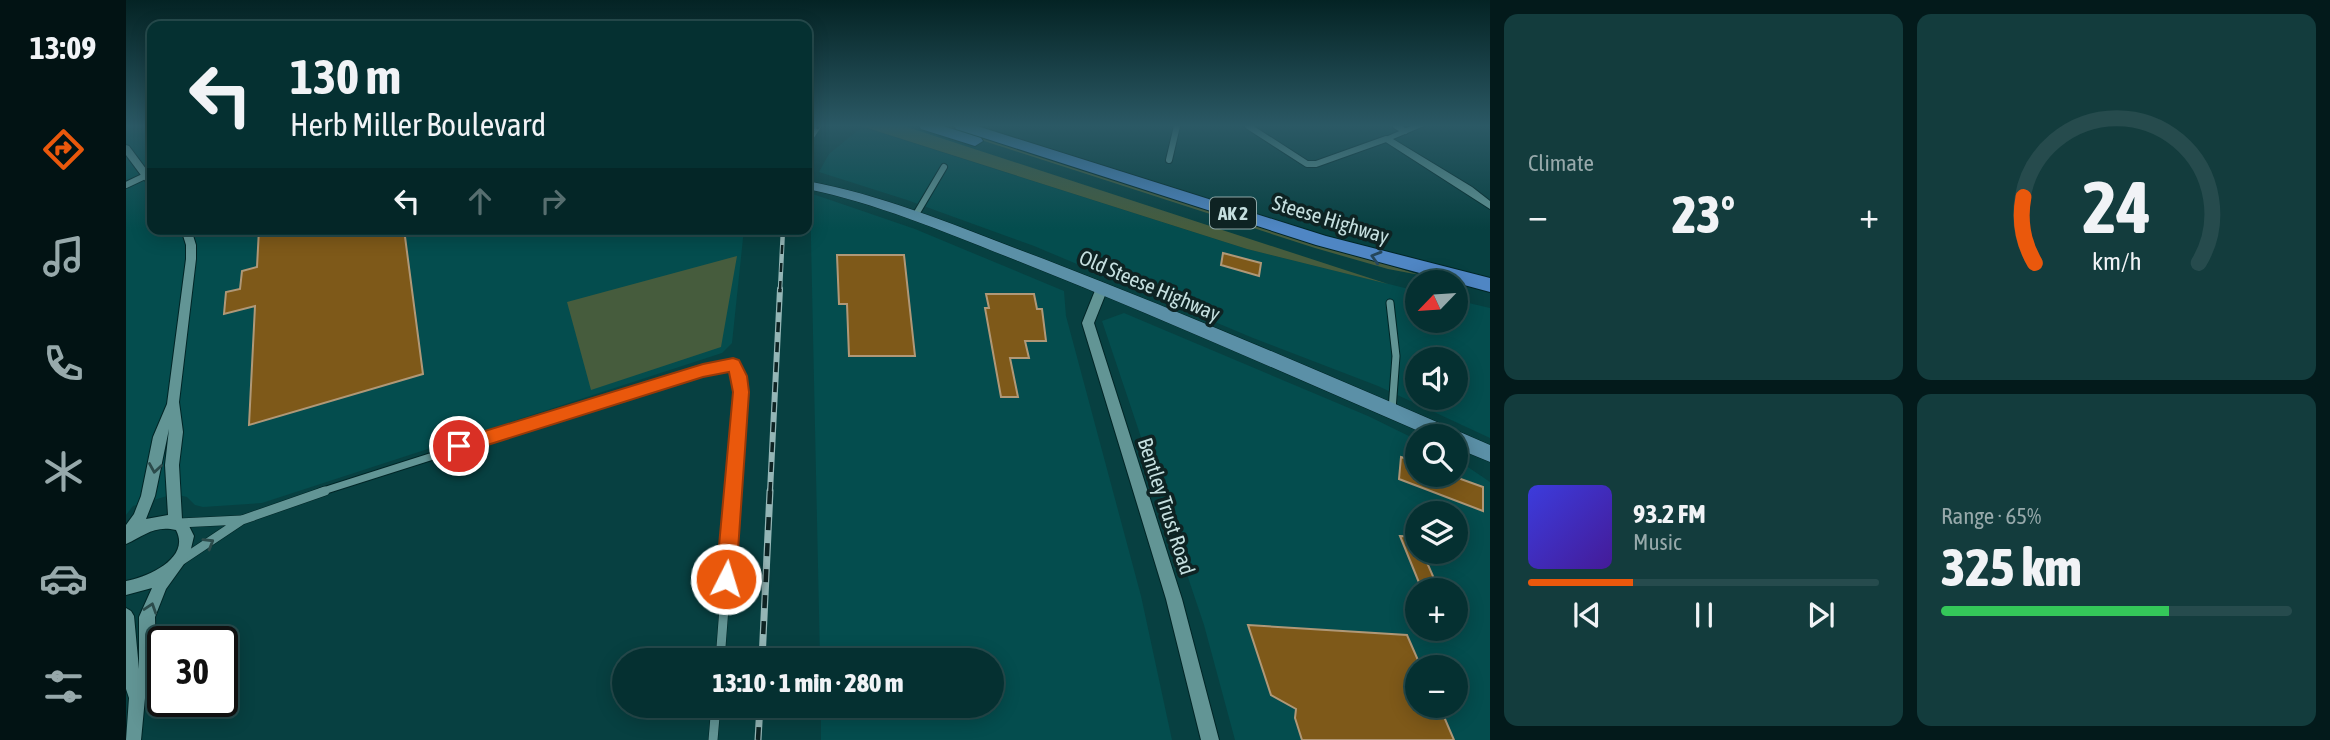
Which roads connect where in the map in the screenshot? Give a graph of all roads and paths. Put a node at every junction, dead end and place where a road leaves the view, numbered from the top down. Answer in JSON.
{"nodes":[{"id":1,"x":135,"y":161,"type":"edge"},
{"id":2,"x":1033,"y":161,"type":"edge"},
{"id":3,"x":1070,"y":161,"type":"edge"},
{"id":4,"x":1302,"y":161,"type":"edge"},
{"id":5,"x":1326,"y":161,"type":"edge"},
{"id":6,"x":1421,"y":161,"type":"edge"},
{"id":7,"x":944,"y":167,"type":"dead end"},
{"id":8,"x":147,"y":177,"type":"edge"},
{"id":9,"x":147,"y":180,"type":"edge"},
{"id":10,"x":812,"y":180,"type":"edge"},
{"id":11,"x":126,"y":185,"type":"edge"},
{"id":12,"x":812,"y":186,"type":"edge"},
{"id":13,"x":829,"y":188,"type":"junction"},
{"id":14,"x":1490,"y":206,"type":"edge"},
{"id":15,"x":915,"y":216,"type":"junction"},
{"id":16,"x":188,"y":235,"type":"edge"},
{"id":17,"x":1405,"y":279,"type":"edge"},
{"id":18,"x":1490,"y":285,"type":"edge"},
{"id":19,"x":1102,"y":288,"type":"junction"},
{"id":20,"x":1468,"y":294,"type":"edge"},
{"id":21,"x":1490,"y":299,"type":"edge"},
{"id":22,"x":1390,"y":303,"type":"dead end"},
{"id":23,"x":173,"y":402,"type":"junction"},
{"id":24,"x":1392,"y":410,"type":"junction"},
{"id":25,"x":1423,"y":424,"type":"edge"},
{"id":26,"x":1468,"y":444,"type":"edge"},
{"id":27,"x":1490,"y":454,"type":"edge"},
{"id":28,"x":242,"y":520,"type":"junction"},
{"id":29,"x":176,"y":523,"type":"junction"},
{"id":30,"x":126,"y":537,"type":"edge"},
{"id":31,"x":173,"y":566,"type":"junction"},
{"id":32,"x":126,"y":588,"type":"edge"},
{"id":33,"x":126,"y":616,"type":"edge"},
{"id":34,"x":721,"y":648,"type":"edge"},
{"id":35,"x":137,"y":698,"type":"junction"},
{"id":36,"x":715,"y":718,"type":"edge"},
{"id":37,"x":132,"y":740,"type":"edge"},
{"id":38,"x":713,"y":740,"type":"edge"},
{"id":39,"x":1210,"y":740,"type":"edge"}],
"edges":[{"from":1,"to":8,"type":"street"},
{"from":2,"to":17,"type":"highway","name":"Steese Highway","number":"AK 2"},
{"from":18,"to":3,"type":"highway","name":"Steese Highway","number":"AK 2","one_way":true},
{"from":4,"to":5,"type":"street"},
{"from":6,"to":14,"type":"street"},
{"from":7,"to":15,"type":"street"},
{"from":9,"to":11,"type":"street"},
{"from":10,"to":13,"type":"main road","name":"Old Steese Highway"},
{"from":12,"to":13,"type":"main road","name":"Old Steese Highway"},
{"from":13,"to":15,"type":"main road","name":"Old Steese Highway"},
{"from":15,"to":19,"type":"main road","name":"Old Steese Highway"},
{"from":16,"to":23,"type":"street"},
{"from":19,"to":24,"type":"main road","name":"Old Steese Highway"},
{"from":19,"to":39,"type":"street","name":"Bentley Trust Road"},
{"from":20,"to":21,"type":"highway"},
{"from":22,"to":24,"type":"street"},
{"from":23,"to":29,"type":"street"},
{"from":23,"to":30,"type":"street","one_way":true},
{"from":24,"to":25,"type":"main road","name":"Old Steese Highway"},
{"from":26,"to":27,"type":"main road"},
{"from":28,"to":29,"type":"street"},
{"from":31,"to":28,"type":"street","one_way":true},
{"from":28,"to":34,"type":"street"},
{"from":29,"to":30,"type":"street"},
{"from":29,"to":31,"type":"street"},
{"from":31,"to":32,"type":"street"},
{"from":35,"to":31,"type":"street","one_way":true},
{"from":33,"to":35,"type":"street"},
{"from":35,"to":37,"type":"street"},
{"from":36,"to":38,"type":"street"}]}
